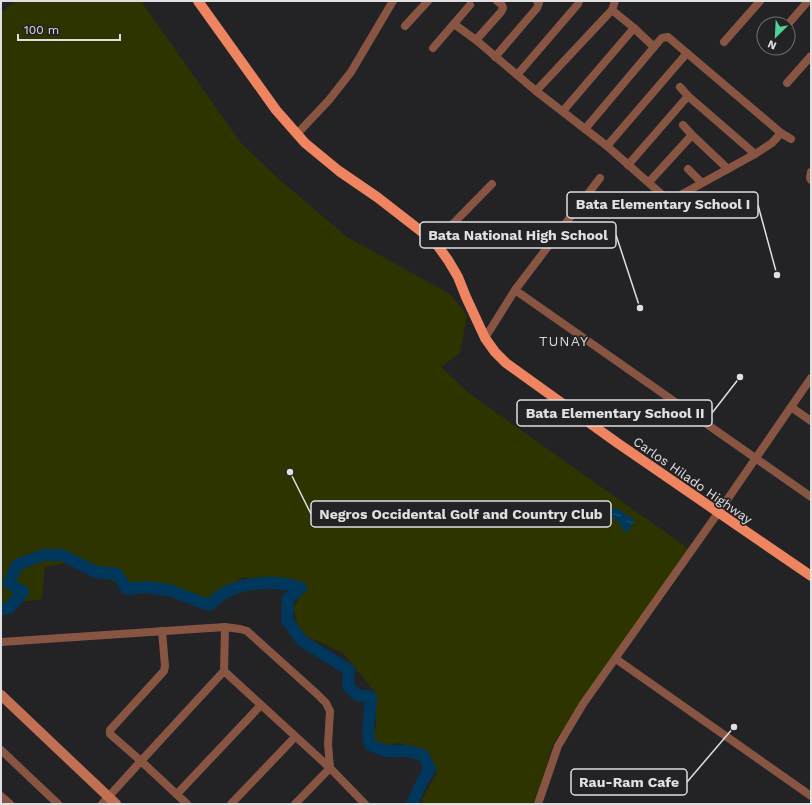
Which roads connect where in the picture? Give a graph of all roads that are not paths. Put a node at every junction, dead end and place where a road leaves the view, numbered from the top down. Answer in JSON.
{"nodes":[{"id":1,"x":198,"y":1,"type":"edge"},
{"id":2,"x":393,"y":1,"type":"edge"},
{"id":3,"x":428,"y":1,"type":"edge"},
{"id":4,"x":497,"y":1,"type":"edge"},
{"id":5,"x":537,"y":1,"type":"edge"},
{"id":6,"x":579,"y":1,"type":"edge"},
{"id":7,"x":615,"y":1,"type":"edge"},
{"id":8,"x":760,"y":1,"type":"edge"},
{"id":9,"x":808,"y":1,"type":"edge"},
{"id":10,"x":470,"y":5,"type":"dead end"},
{"id":11,"x":612,"y":10,"type":"junction"},
{"id":12,"x":795,"y":16,"type":"edge"},
{"id":13,"x":454,"y":24,"type":"junction"},
{"id":14,"x":405,"y":26,"type":"dead end"},
{"id":15,"x":634,"y":28,"type":"junction"},
{"id":16,"x":476,"y":40,"type":"junction"},
{"id":17,"x":724,"y":42,"type":"dead end"},
{"id":18,"x":654,"y":47,"type":"junction"},
{"id":19,"x":433,"y":48,"type":"dead end"},
{"id":20,"x":687,"y":53,"type":"junction"},
{"id":21,"x":811,"y":56,"type":"edge"},
{"id":22,"x":495,"y":57,"type":"junction"},
{"id":23,"x":517,"y":75,"type":"junction"},
{"id":24,"x":787,"y":83,"type":"dead end"},
{"id":25,"x":680,"y":87,"type":"dead end"},
{"id":26,"x":536,"y":91,"type":"junction"},
{"id":27,"x":688,"y":96,"type":"junction"},
{"id":28,"x":563,"y":111,"type":"junction"},
{"id":29,"x":683,"y":125,"type":"dead end"},
{"id":30,"x":585,"y":128,"type":"junction"},
{"id":31,"x":781,"y":133,"type":"junction"},
{"id":32,"x":297,"y":134,"type":"junction"},
{"id":33,"x":692,"y":135,"type":"junction"},
{"id":34,"x":791,"y":139,"type":"dead end"},
{"id":35,"x":607,"y":146,"type":"junction"},
{"id":36,"x":755,"y":154,"type":"junction"},
{"id":37,"x":628,"y":165,"type":"junction"},
{"id":38,"x":688,"y":169,"type":"dead end"},
{"id":39,"x":728,"y":169,"type":"junction"},
{"id":40,"x":811,"y":172,"type":"edge"},
{"id":41,"x":600,"y":178,"type":"dead end"},
{"id":42,"x":811,"y":180,"type":"edge"},
{"id":43,"x":649,"y":182,"type":"junction"},
{"id":44,"x":702,"y":183,"type":"junction"},
{"id":45,"x":492,"y":184,"type":"dead end"},
{"id":46,"x":435,"y":242,"type":"junction"},
{"id":47,"x":515,"y":290,"type":"junction"},
{"id":48,"x":485,"y":338,"type":"junction"},
{"id":49,"x":811,"y":378,"type":"edge"},
{"id":50,"x":791,"y":407,"type":"junction"},
{"id":51,"x":811,"y":421,"type":"edge"},
{"id":52,"x":756,"y":458,"type":"junction"},
{"id":53,"x":811,"y":497,"type":"edge"},
{"id":54,"x":718,"y":513,"type":"junction"},
{"id":55,"x":811,"y":576,"type":"edge"},
{"id":56,"x":225,"y":627,"type":"junction"},
{"id":57,"x":162,"y":630,"type":"junction"},
{"id":58,"x":1,"y":642,"type":"edge"},
{"id":59,"x":616,"y":659,"type":"junction"},
{"id":60,"x":224,"y":671,"type":"junction"},
{"id":61,"x":1,"y":695,"type":"edge"},
{"id":62,"x":261,"y":705,"type":"junction"},
{"id":63,"x":295,"y":737,"type":"junction"},
{"id":64,"x":1,"y":750,"type":"edge"},
{"id":65,"x":141,"y":761,"type":"junction"},
{"id":66,"x":330,"y":768,"type":"junction"},
{"id":67,"x":177,"y":794,"type":"junction"},
{"id":68,"x":1,"y":796,"type":"edge"},
{"id":69,"x":811,"y":796,"type":"edge"},
{"id":70,"x":105,"y":800,"type":"edge"},
{"id":71,"x":10,"y":804,"type":"edge"},
{"id":72,"x":58,"y":804,"type":"edge"},
{"id":73,"x":116,"y":804,"type":"edge"},
{"id":74,"x":187,"y":804,"type":"edge"},
{"id":75,"x":231,"y":804,"type":"edge"},
{"id":76,"x":295,"y":804,"type":"edge"},
{"id":77,"x":365,"y":804,"type":"edge"},
{"id":78,"x":538,"y":804,"type":"edge"}],
"edges":[{"from":1,"to":32,"type":"main road","name":"Carlos Hilado Highway"},
{"from":2,"to":32,"type":"street"},
{"from":3,"to":14,"type":"street"},
{"from":4,"to":16,"type":"street"},
{"from":5,"to":22,"type":"street"},
{"from":6,"to":23,"type":"street"},
{"from":7,"to":11,"type":"street"},
{"from":8,"to":17,"type":"street"},
{"from":9,"to":12,"type":"street"},
{"from":10,"to":13,"type":"street"},
{"from":11,"to":15,"type":"street"},
{"from":11,"to":26,"type":"street"},
{"from":13,"to":16,"type":"street"},
{"from":13,"to":19,"type":"street"},
{"from":15,"to":18,"type":"street"},
{"from":15,"to":28,"type":"street"},
{"from":16,"to":22,"type":"street"},
{"from":18,"to":20,"type":"street"},
{"from":18,"to":30,"type":"street"},
{"from":20,"to":31,"type":"street"},
{"from":20,"to":35,"type":"street"},
{"from":21,"to":24,"type":"street"},
{"from":22,"to":23,"type":"street"},
{"from":23,"to":26,"type":"street"},
{"from":25,"to":27,"type":"street"},
{"from":26,"to":28,"type":"street"},
{"from":27,"to":36,"type":"street"},
{"from":27,"to":37,"type":"street"},
{"from":28,"to":30,"type":"street"},
{"from":29,"to":33,"type":"street"},
{"from":30,"to":35,"type":"street"},
{"from":31,"to":34,"type":"street"},
{"from":31,"to":36,"type":"street"},
{"from":32,"to":46,"type":"main road","name":"Carlos Hilado Highway"},
{"from":33,"to":39,"type":"street"},
{"from":33,"to":43,"type":"street"},
{"from":35,"to":37,"type":"street"},
{"from":36,"to":39,"type":"street"},
{"from":37,"to":43,"type":"street"},
{"from":38,"to":44,"type":"street"},
{"from":39,"to":44,"type":"street"},
{"from":40,"to":42,"type":"street"},
{"from":41,"to":47,"type":"street"},
{"from":43,"to":44,"type":"street"},
{"from":45,"to":46,"type":"street"},
{"from":46,"to":48,"type":"main road","name":"Carlos Hilado Highway"},
{"from":47,"to":48,"type":"street"},
{"from":47,"to":52,"type":"street"},
{"from":48,"to":54,"type":"main road","name":"Carlos Hilado Highway"},
{"from":49,"to":50,"type":"street"},
{"from":50,"to":51,"type":"street"},
{"from":50,"to":52,"type":"street"},
{"from":52,"to":53,"type":"street"},
{"from":52,"to":54,"type":"street"},
{"from":54,"to":55,"type":"main road","name":"Carlos Hilado Highway"},
{"from":54,"to":59,"type":"street"},
{"from":56,"to":57,"type":"street"},
{"from":56,"to":60,"type":"street"},
{"from":56,"to":66,"type":"street"},
{"from":57,"to":58,"type":"street"},
{"from":57,"to":65,"type":"street"},
{"from":59,"to":69,"type":"street"},
{"from":59,"to":78,"type":"street"},
{"from":60,"to":62,"type":"street"},
{"from":60,"to":65,"type":"street"},
{"from":61,"to":70,"type":"street"},
{"from":62,"to":63,"type":"street"},
{"from":62,"to":67,"type":"street"},
{"from":63,"to":66,"type":"street"},
{"from":63,"to":75,"type":"street"},
{"from":64,"to":72,"type":"street"},
{"from":65,"to":67,"type":"street"},
{"from":65,"to":70,"type":"street"},
{"from":66,"to":76,"type":"street"},
{"from":66,"to":77,"type":"street"},
{"from":67,"to":74,"type":"street"},
{"from":68,"to":71,"type":"street"},
{"from":70,"to":73,"type":"street"}]}
